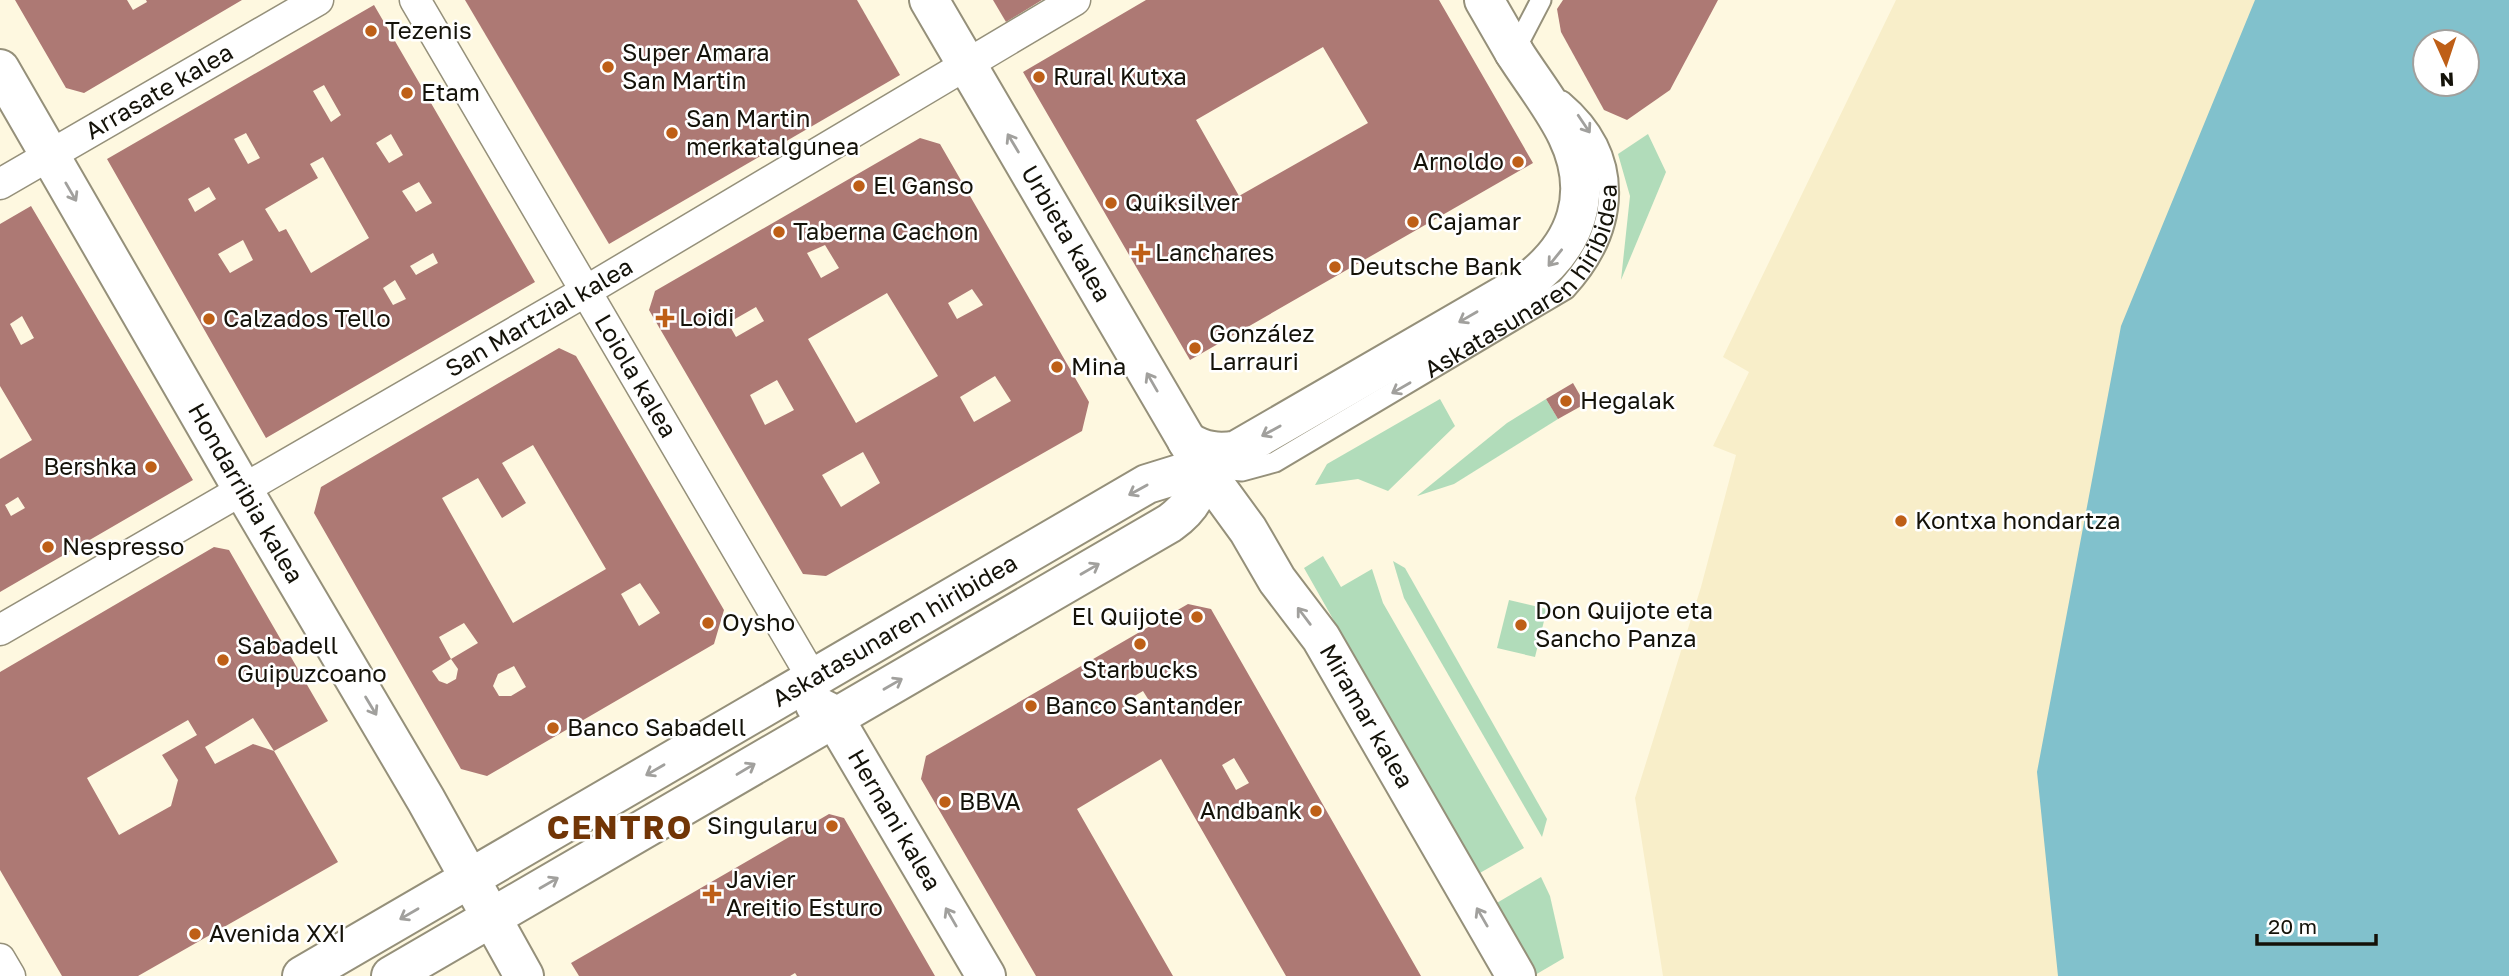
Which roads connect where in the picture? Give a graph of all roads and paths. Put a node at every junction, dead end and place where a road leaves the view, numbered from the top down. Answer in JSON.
{"nodes":[{"id":1,"x":318,"y":0,"type":"edge"},
{"id":2,"x":415,"y":0,"type":"edge"},
{"id":3,"x":929,"y":0,"type":"edge"},
{"id":4,"x":1075,"y":0,"type":"edge"},
{"id":5,"x":1485,"y":0,"type":"edge"},
{"id":6,"x":1502,"y":0,"type":"edge"},
{"id":7,"x":1541,"y":0,"type":"edge"},
{"id":8,"x":966,"y":65,"type":"junction"},
{"id":9,"x":1523,"y":66,"type":"junction"},
{"id":10,"x":0,"y":69,"type":"edge"},
{"id":11,"x":50,"y":156,"type":"junction"},
{"id":12,"x":0,"y":184,"type":"edge"},
{"id":13,"x":1560,"y":197,"type":"dead end"},
{"id":14,"x":586,"y":291,"type":"junction"},
{"id":15,"x":1195,"y":454,"type":"junction"},
{"id":16,"x":243,"y":490,"type":"junction"},
{"id":17,"x":0,"y":630,"type":"edge"},
{"id":18,"x":813,"y":679,"type":"junction"},
{"id":19,"x":778,"y":699,"type":"junction"},
{"id":20,"x":834,"y":718,"type":"junction"},
{"id":21,"x":468,"y":879,"type":"junction"},
{"id":22,"x":491,"y":918,"type":"junction"},
{"id":23,"x":0,"y":959,"type":"edge"},
{"id":24,"x":10,"y":976,"type":"edge"},
{"id":25,"x":302,"y":976,"type":"edge"},
{"id":26,"x":391,"y":976,"type":"edge"},
{"id":27,"x":524,"y":976,"type":"edge"},
{"id":28,"x":986,"y":976,"type":"edge"},
{"id":29,"x":1516,"y":976,"type":"edge"}],
"edges":[{"from":1,"to":11,"type":"street","name":"Arrasate kalea"},
{"from":2,"to":14,"type":"street","name":"Loiola kalea"},
{"from":3,"to":8,"type":"main road","name":"Urbieta kalea"},
{"from":4,"to":8,"type":"street","name":"San Martzial kalea"},
{"from":5,"to":9,"type":"main road"},
{"from":6,"to":9,"type":"main road"},
{"from":7,"to":9,"type":"lane"},
{"from":8,"to":14,"type":"street","name":"San Martzial kalea"},
{"from":15,"to":8,"type":"main road","name":"Urbieta kalea","one_way":true},
{"from":9,"to":13,"type":"lane"},
{"from":9,"to":15,"type":"main road","name":"Askatasunaren hiribidea","one_way":true},
{"from":10,"to":11,"type":"main road","name":"Hondarribia kalea"},
{"from":11,"to":12,"type":"street","name":"Arrasate kalea"},
{"from":11,"to":16,"type":"main road","name":"Hondarribia kalea","one_way":true},
{"from":14,"to":16,"type":"street","name":"San Martzial kalea"},
{"from":14,"to":18,"type":"street","name":"Loiola kalea"},
{"from":15,"to":18,"type":"main road","name":"Askatasunaren hiribidea","one_way":true},
{"from":20,"to":15,"type":"main road","name":"Askatasunaren hiribidea","one_way":true},
{"from":29,"to":15,"type":"main road","name":"Miramar kalea","one_way":true},
{"from":16,"to":17,"type":"street","name":"San Martzial kalea"},
{"from":16,"to":21,"type":"main road","name":"Hondarribia kalea","one_way":true},
{"from":18,"to":19,"type":"main road","name":"Askatasunaren hiribidea"},
{"from":19,"to":20,"type":"main road"},
{"from":19,"to":21,"type":"main road","name":"Askatasunaren hiribidea","one_way":true},
{"from":22,"to":20,"type":"main road","name":"Askatasunaren hiribidea","one_way":true},
{"from":28,"to":20,"type":"main road","name":"Hernani kalea","one_way":true},
{"from":21,"to":22,"type":"main road","name":"Hondarribia kalea"},
{"from":21,"to":25,"type":"main road","name":"Askatasunaren hiribidea","one_way":true},
{"from":22,"to":26,"type":"main road","name":"Askatasunaren hiribidea"},
{"from":22,"to":27,"type":"main road","name":"Hondarribia kalea"},
{"from":23,"to":24,"type":"street"}]}
